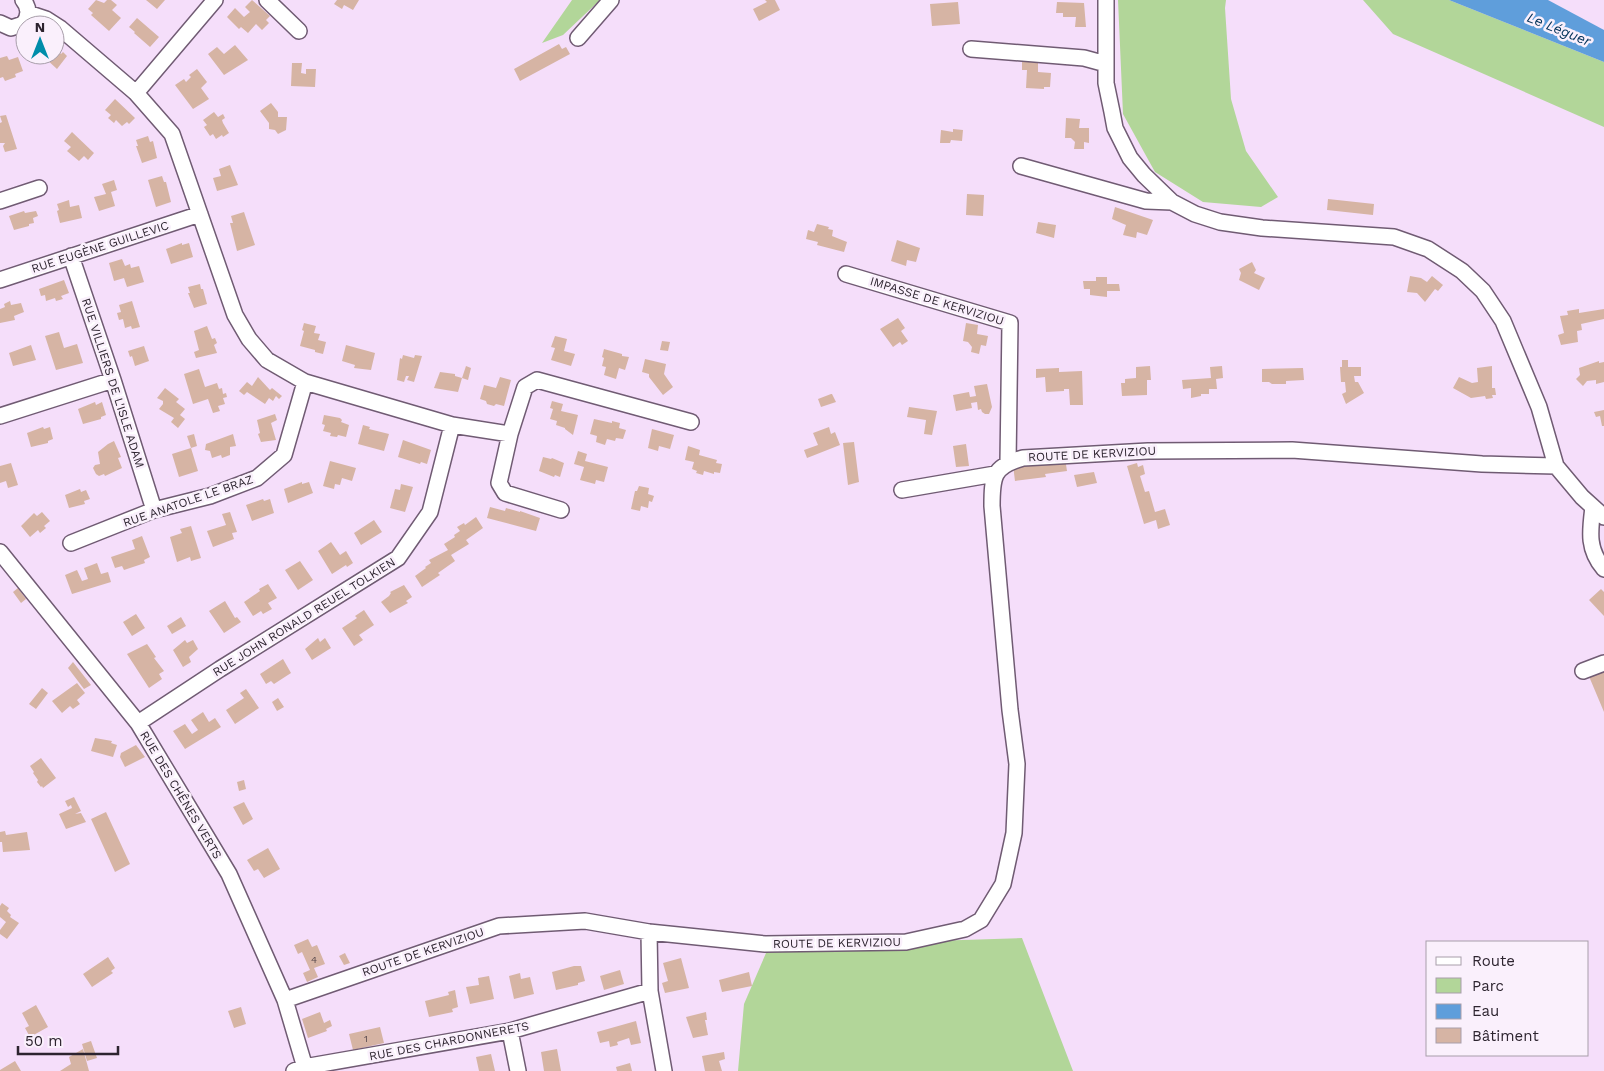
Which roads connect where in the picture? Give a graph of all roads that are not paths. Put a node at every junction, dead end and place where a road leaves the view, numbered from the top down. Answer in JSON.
{"nodes":[{"id":1,"x":215,"y":0,"type":"edge"},
{"id":2,"x":267,"y":0,"type":"edge"},
{"id":3,"x":611,"y":0,"type":"edge"},
{"id":4,"x":1106,"y":0,"type":"edge"},
{"id":5,"x":26,"y":6,"type":"edge"},
{"id":6,"x":1,"y":26,"type":"edge"},
{"id":7,"x":299,"y":31,"type":"dead end"},
{"id":8,"x":578,"y":38,"type":"dead end"},
{"id":9,"x":972,"y":49,"type":"dead end"},
{"id":10,"x":1106,"y":64,"type":"junction"},
{"id":11,"x":136,"y":93,"type":"junction"},
{"id":12,"x":1021,"y":166,"type":"dead end"},
{"id":13,"x":39,"y":188,"type":"dead end"},
{"id":14,"x":0,"y":200,"type":"edge"},
{"id":15,"x":1172,"y":202,"type":"junction"},
{"id":16,"x":200,"y":214,"type":"junction"},
{"id":17,"x":71,"y":256,"type":"junction"},
{"id":18,"x":846,"y":274,"type":"dead end"},
{"id":19,"x":0,"y":280,"type":"edge"},
{"id":20,"x":112,"y":380,"type":"junction"},
{"id":21,"x":305,"y":382,"type":"junction"},
{"id":22,"x":0,"y":416,"type":"edge"},
{"id":23,"x":691,"y":422,"type":"dead end"},
{"id":24,"x":452,"y":425,"type":"junction"},
{"id":25,"x":510,"y":434,"type":"junction"},
{"id":26,"x":1008,"y":462,"type":"junction"},
{"id":27,"x":1556,"y":466,"type":"junction"},
{"id":28,"x":995,"y":474,"type":"junction"},
{"id":29,"x":902,"y":490,"type":"dead end"},
{"id":30,"x":154,"y":510,"type":"junction"},
{"id":31,"x":561,"y":510,"type":"dead end"},
{"id":32,"x":1598,"y":512,"type":"edge"},
{"id":33,"x":71,"y":543,"type":"dead end"},
{"id":34,"x":0,"y":552,"type":"edge"},
{"id":35,"x":1604,"y":568,"type":"edge"},
{"id":36,"x":1604,"y":663,"type":"edge"},
{"id":37,"x":1583,"y":671,"type":"dead end"},
{"id":38,"x":138,"y":723,"type":"junction"},
{"id":39,"x":649,"y":932,"type":"junction"},
{"id":40,"x":650,"y":991,"type":"junction"},
{"id":41,"x":285,"y":1000,"type":"junction"},
{"id":42,"x":510,"y":1031,"type":"junction"},
{"id":43,"x":301,"y":1070,"type":"edge"},
{"id":44,"x":518,"y":1071,"type":"edge"},
{"id":45,"x":664,"y":1071,"type":"edge"}],
"edges":[{"from":1,"to":11,"type":"street"},
{"from":2,"to":7,"type":"street"},
{"from":3,"to":8,"type":"street"},
{"from":4,"to":10,"type":"street"},
{"from":5,"to":6,"type":"street"},
{"from":5,"to":11,"type":"street"},
{"from":9,"to":10,"type":"street"},
{"from":10,"to":15,"type":"street"},
{"from":11,"to":16,"type":"street"},
{"from":12,"to":15,"type":"street"},
{"from":13,"to":14,"type":"street"},
{"from":15,"to":27,"type":"street"},
{"from":16,"to":17,"type":"street","name":"RUE EUGÈNE GUILLEVIC"},
{"from":16,"to":21,"type":"street"},
{"from":17,"to":19,"type":"street","name":"RUE EUGÈNE GUILLEVIC"},
{"from":17,"to":20,"type":"street","name":"RUE VILLIERS DE L'ISLE ADAM"},
{"from":18,"to":26,"type":"street","name":"IMPASSE DE KERVIZIOU"},
{"from":20,"to":22,"type":"street"},
{"from":20,"to":30,"type":"street","name":"RUE VILLIERS DE L'ISLE ADAM"},
{"from":21,"to":24,"type":"street"},
{"from":21,"to":30,"type":"street","name":"RUE ANATOLE LE BRAZ"},
{"from":23,"to":25,"type":"street"},
{"from":24,"to":25,"type":"street"},
{"from":24,"to":38,"type":"street","name":"RUE JOHN RONALD REUEL TOLKIEN"},
{"from":25,"to":31,"type":"street"},
{"from":26,"to":27,"type":"street","name":"ROUTE DE KERVIZIOU"},
{"from":26,"to":28,"type":"street"},
{"from":27,"to":32,"type":"street"},
{"from":28,"to":29,"type":"street"},
{"from":28,"to":39,"type":"street","name":"ROUTE DE KERVIZIOU"},
{"from":30,"to":33,"type":"street","name":"RUE ANATOLE LE BRAZ"},
{"from":32,"to":35,"type":"street"},
{"from":34,"to":38,"type":"street","name":"RUE DES CHÊNES VERTS"},
{"from":36,"to":37,"type":"street"},
{"from":38,"to":41,"type":"street","name":"RUE DES CHÊNES VERTS"},
{"from":39,"to":40,"type":"street"},
{"from":39,"to":41,"type":"street","name":"ROUTE DE KERVIZIOU"},
{"from":40,"to":42,"type":"street","name":"RUE DES CHARDONNERETS"},
{"from":40,"to":45,"type":"street"},
{"from":41,"to":43,"type":"street","name":"RUE DES CHÊNES VERTS"},
{"from":42,"to":43,"type":"street","name":"RUE DES CHARDONNERETS"},
{"from":42,"to":44,"type":"street"}]}
